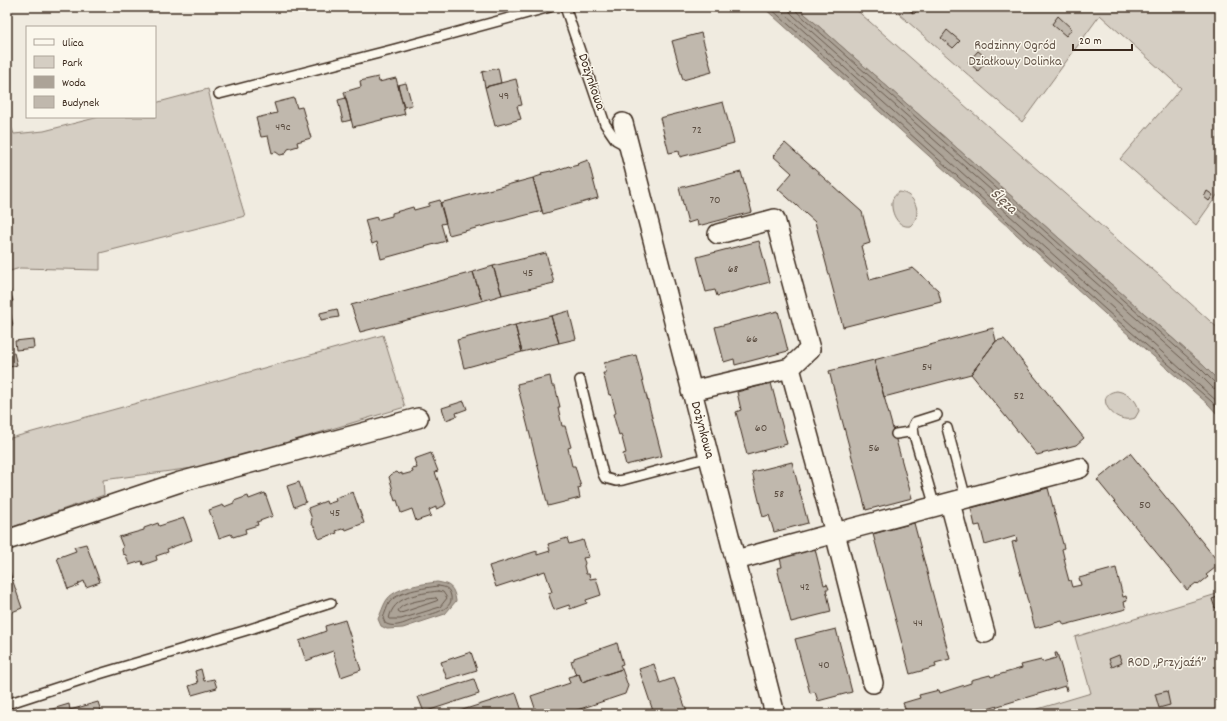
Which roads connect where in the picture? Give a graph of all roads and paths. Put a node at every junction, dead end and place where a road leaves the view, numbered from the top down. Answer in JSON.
{"nodes":[{"id":1,"x":550,"y":7,"type":"edge"},
{"id":2,"x":565,"y":7,"type":"edge"},
{"id":3,"x":219,"y":94,"type":"dead end"},
{"id":4,"x":623,"y":123,"type":"dead end"},
{"id":5,"x":629,"y":147,"type":"junction"},
{"id":6,"x":718,"y":234,"type":"dead end"},
{"id":7,"x":790,"y":368,"type":"junction"},
{"id":8,"x":580,"y":380,"type":"dead end"},
{"id":9,"x":691,"y":391,"type":"junction"},
{"id":10,"x":938,"y":415,"type":"dead end"},
{"id":11,"x":418,"y":418,"type":"dead end"},
{"id":12,"x":947,"y":428,"type":"dead end"},
{"id":13,"x":896,"y":434,"type":"dead end"},
{"id":14,"x":914,"y":435,"type":"junction"},
{"id":15,"x":710,"y":457,"type":"junction"},
{"id":16,"x":1080,"y":468,"type":"dead end"},
{"id":17,"x":950,"y":503,"type":"junction"},
{"id":18,"x":834,"y":533,"type":"junction"},
{"id":19,"x":7,"y":540,"type":"edge"},
{"id":20,"x":736,"y":560,"type":"junction"},
{"id":21,"x":331,"y":603,"type":"dead end"},
{"id":22,"x":985,"y":633,"type":"dead end"},
{"id":23,"x":873,"y":683,"type":"dead end"},
{"id":24,"x":7,"y":704,"type":"edge"},
{"id":25,"x":775,"y":714,"type":"edge"}],
"edges":[{"from":1,"to":3,"type":"lane"},
{"from":2,"to":5,"type":"lane","name":"Dożynkowa"},
{"from":4,"to":5,"type":"street","name":"Dożynkowa"},
{"from":5,"to":9,"type":"street","name":"Dożynkowa"},
{"from":6,"to":7,"type":"street"},
{"from":7,"to":9,"type":"street"},
{"from":7,"to":18,"type":"street"},
{"from":8,"to":15,"type":"lane"},
{"from":9,"to":15,"type":"street","name":"Dożynkowa"},
{"from":10,"to":14,"type":"lane"},
{"from":11,"to":19,"type":"street"},
{"from":12,"to":17,"type":"lane"},
{"from":13,"to":14,"type":"lane"},
{"from":14,"to":17,"type":"lane"},
{"from":15,"to":20,"type":"street","name":"Dożynkowa"},
{"from":16,"to":17,"type":"street"},
{"from":17,"to":18,"type":"street"},
{"from":17,"to":22,"type":"street"},
{"from":18,"to":20,"type":"street"},
{"from":18,"to":23,"type":"street"},
{"from":20,"to":25,"type":"street","name":"Dożynkowa"},
{"from":21,"to":24,"type":"lane"}]}
